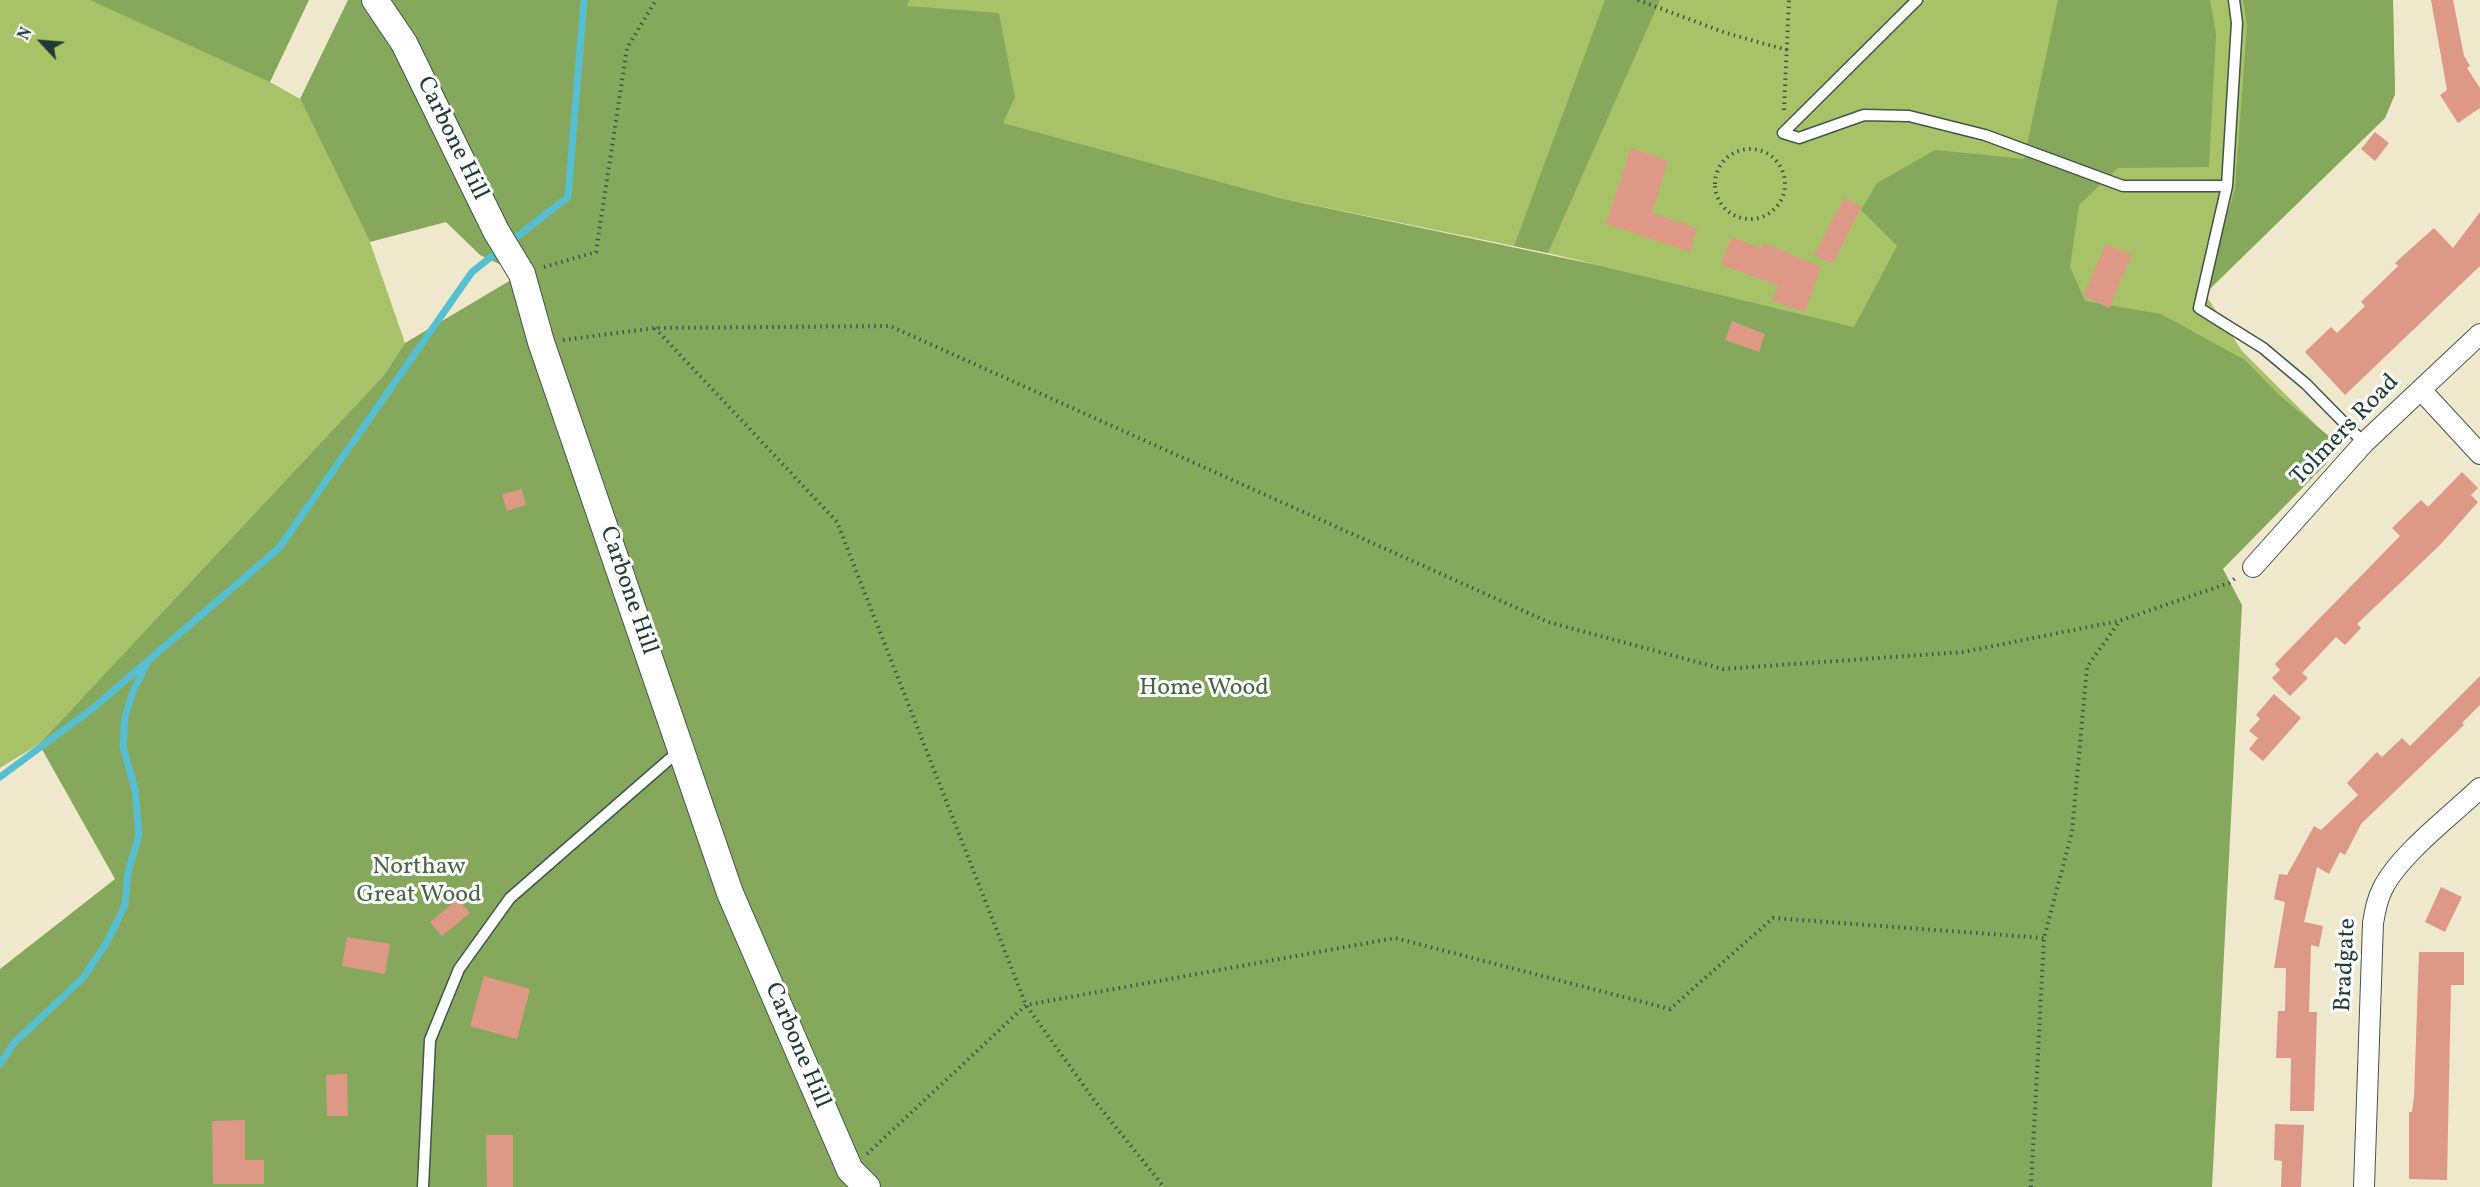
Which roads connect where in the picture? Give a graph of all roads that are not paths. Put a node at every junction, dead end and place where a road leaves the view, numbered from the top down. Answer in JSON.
{"nodes":[{"id":1,"x":375,"y":0,"type":"edge"},
{"id":2,"x":1917,"y":0,"type":"edge"},
{"id":3,"x":2234,"y":0,"type":"edge"},
{"id":4,"x":2227,"y":186,"type":"junction"},
{"id":5,"x":2480,"y":334,"type":"edge"},
{"id":6,"x":2421,"y":390,"type":"junction"},
{"id":7,"x":2364,"y":443,"type":"junction"},
{"id":8,"x":2480,"y":454,"type":"edge"},
{"id":9,"x":2253,"y":567,"type":"road end"},
{"id":10,"x":681,"y":749,"type":"junction"},
{"id":11,"x":2480,"y":788,"type":"edge"},
{"id":12,"x":859,"y":1179,"type":"edge"},
{"id":13,"x":423,"y":1187,"type":"edge"},
{"id":14,"x":2364,"y":1187,"type":"edge"}],
"edges":[{"from":1,"to":10,"type":"street","name":"Carbone Hill"},
{"from":2,"to":4,"type":"lane"},
{"from":3,"to":4,"type":"lane"},
{"from":4,"to":7,"type":"lane"},
{"from":5,"to":6,"type":"street","name":"Tolmers Road"},
{"from":6,"to":7,"type":"street","name":"Tolmers Road"},
{"from":6,"to":8,"type":"street"},
{"from":7,"to":9,"type":"street","name":"Tolmers Road"},
{"from":10,"to":12,"type":"street","name":"Carbone Hill"},
{"from":10,"to":13,"type":"lane"},
{"from":11,"to":14,"type":"street","name":"Bradgate"}]}
